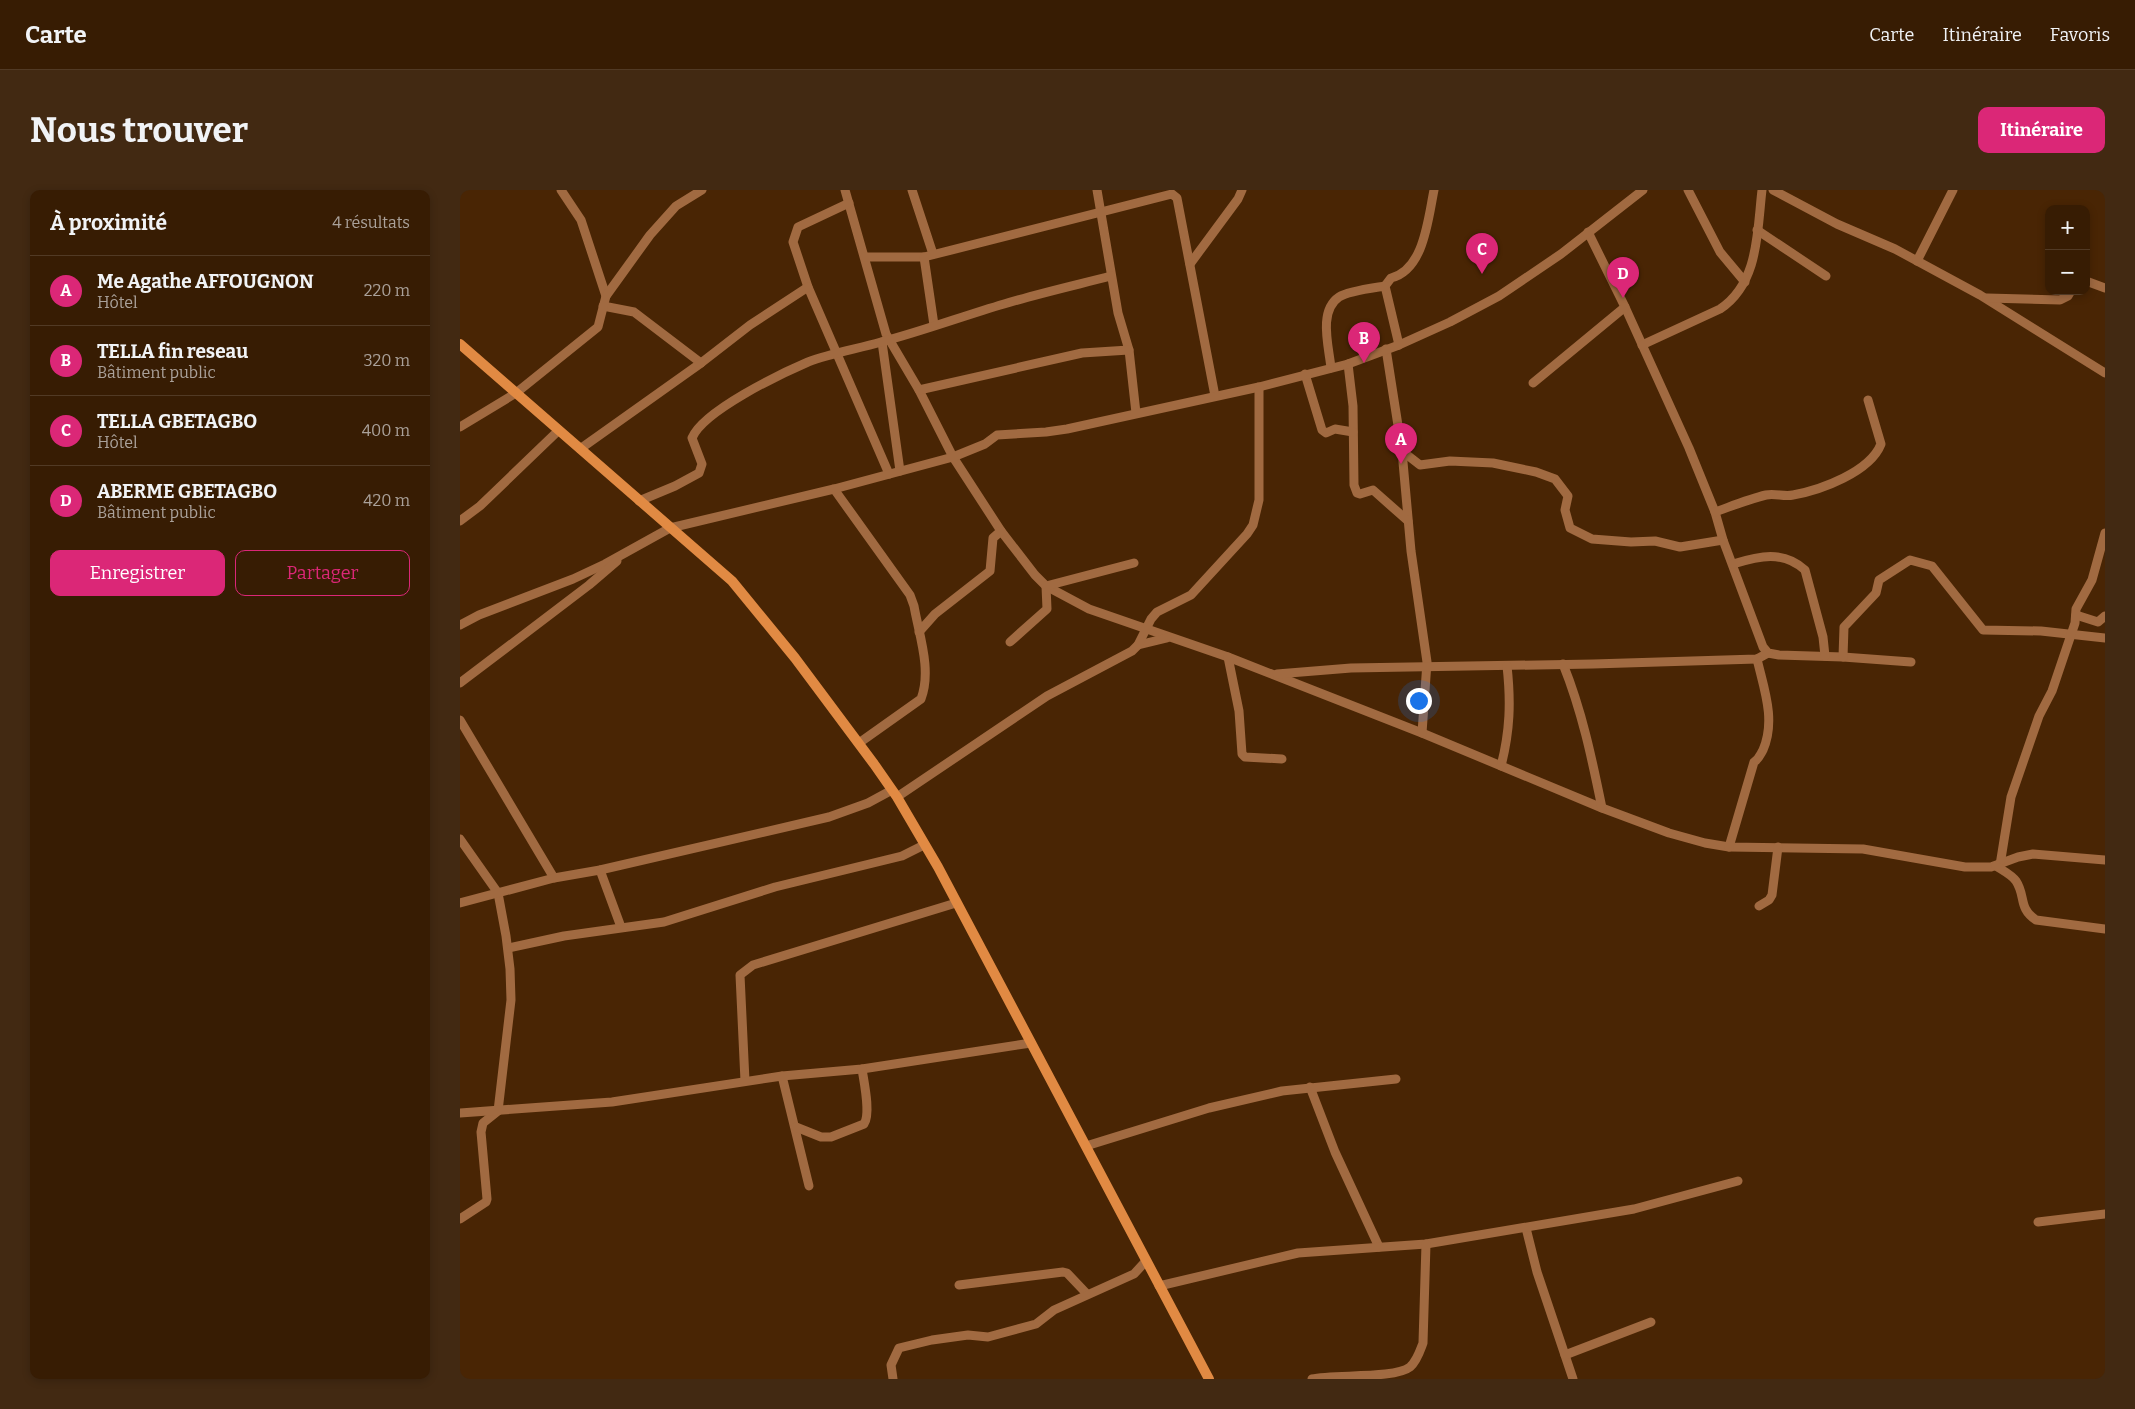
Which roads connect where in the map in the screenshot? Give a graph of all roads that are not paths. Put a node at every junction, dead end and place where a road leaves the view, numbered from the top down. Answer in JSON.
{"nodes":[{"id":1,"x":561,"y":190,"type":"edge"},
{"id":2,"x":702,"y":190,"type":"edge"},
{"id":3,"x":845,"y":190,"type":"edge"},
{"id":4,"x":912,"y":190,"type":"edge"},
{"id":5,"x":1097,"y":190,"type":"edge"},
{"id":6,"x":1242,"y":190,"type":"edge"},
{"id":7,"x":1434,"y":190,"type":"edge"},
{"id":8,"x":1643,"y":190,"type":"edge"},
{"id":9,"x":1688,"y":190,"type":"edge"},
{"id":10,"x":1762,"y":190,"type":"edge"},
{"id":11,"x":1773,"y":190,"type":"edge"},
{"id":12,"x":1953,"y":190,"type":"edge"},
{"id":13,"x":1176,"y":194,"type":"edge"},
{"id":14,"x":849,"y":203,"type":"junction"},
{"id":15,"x":1102,"y":212,"type":"junction"},
{"id":16,"x":1757,"y":230,"type":"junction"},
{"id":17,"x":1588,"y":232,"type":"junction"},
{"id":18,"x":928,"y":255,"type":"junction"},
{"id":19,"x":865,"y":257,"type":"junction"},
{"id":20,"x":1917,"y":261,"type":"junction"},
{"id":21,"x":1190,"y":264,"type":"junction"},
{"id":22,"x":1111,"y":276,"type":"junction"},
{"id":23,"x":1826,"y":276,"type":"dead end"},
{"id":24,"x":1745,"y":282,"type":"junction"},
{"id":25,"x":2090,"y":282,"type":"edge"},
{"id":26,"x":1385,"y":286,"type":"junction"},
{"id":27,"x":808,"y":287,"type":"junction"},
{"id":28,"x":2105,"y":288,"type":"edge"},
{"id":29,"x":2069,"y":295,"type":"edge"},
{"id":30,"x":1985,"y":298,"type":"junction"},
{"id":31,"x":604,"y":301,"type":"junction"},
{"id":32,"x":1625,"y":307,"type":"junction"},
{"id":33,"x":934,"y":325,"type":"junction"},
{"id":34,"x":885,"y":341,"type":"junction"},
{"id":35,"x":460,"y":344,"type":"edge"},
{"id":36,"x":1642,"y":344,"type":"junction"},
{"id":37,"x":1399,"y":345,"type":"junction"},
{"id":38,"x":1386,"y":349,"type":"junction"},
{"id":39,"x":1129,"y":350,"type":"junction"},
{"id":40,"x":837,"y":353,"type":"junction"},
{"id":41,"x":701,"y":363,"type":"junction"},
{"id":42,"x":1348,"y":364,"type":"junction"},
{"id":43,"x":1331,"y":368,"type":"junction"},
{"id":44,"x":2105,"y":373,"type":"edge"},
{"id":45,"x":1306,"y":374,"type":"junction"},
{"id":46,"x":1533,"y":383,"type":"dead end"},
{"id":47,"x":1259,"y":387,"type":"junction"},
{"id":48,"x":919,"y":390,"type":"junction"},
{"id":49,"x":516,"y":393,"type":"junction"},
{"id":50,"x":1215,"y":396,"type":"junction"},
{"id":51,"x":1868,"y":400,"type":"dead end"},
{"id":52,"x":1136,"y":413,"type":"junction"},
{"id":53,"x":460,"y":427,"type":"edge"},
{"id":54,"x":559,"y":430,"type":"junction"},
{"id":55,"x":1353,"y":432,"type":"junction"},
{"id":56,"x":580,"y":449,"type":"junction"},
{"id":57,"x":1402,"y":450,"type":"junction"},
{"id":58,"x":954,"y":457,"type":"junction"},
{"id":59,"x":900,"y":471,"type":"junction"},
{"id":60,"x":889,"y":474,"type":"junction"},
{"id":61,"x":834,"y":489,"type":"junction"},
{"id":62,"x":638,"y":501,"type":"junction"},
{"id":63,"x":1715,"y":512,"type":"junction"},
{"id":64,"x":460,"y":521,"type":"edge"},
{"id":65,"x":1408,"y":521,"type":"junction"},
{"id":66,"x":670,"y":528,"type":"junction"},
{"id":67,"x":1002,"y":531,"type":"junction"},
{"id":68,"x":2105,"y":533,"type":"edge"},
{"id":69,"x":1723,"y":540,"type":"junction"},
{"id":70,"x":624,"y":554,"type":"junction"},
{"id":71,"x":1134,"y":562,"type":"dead end"},
{"id":72,"x":1733,"y":564,"type":"junction"},
{"id":73,"x":1046,"y":586,"type":"junction"},
{"id":74,"x":914,"y":606,"type":"junction"},
{"id":75,"x":935,"y":614,"type":"junction"},
{"id":76,"x":2076,"y":615,"type":"junction"},
{"id":77,"x":2105,"y":616,"type":"edge"},
{"id":78,"x":460,"y":625,"type":"edge"},
{"id":79,"x":1146,"y":630,"type":"junction"},
{"id":80,"x":919,"y":632,"type":"junction"},
{"id":81,"x":2071,"y":633,"type":"junction"},
{"id":82,"x":1169,"y":638,"type":"junction"},
{"id":83,"x":2105,"y":638,"type":"edge"},
{"id":84,"x":1010,"y":642,"type":"dead end"},
{"id":85,"x":1138,"y":645,"type":"junction"},
{"id":86,"x":1768,"y":653,"type":"junction"},
{"id":87,"x":1825,"y":656,"type":"junction"},
{"id":88,"x":1843,"y":656,"type":"junction"},
{"id":89,"x":1228,"y":657,"type":"junction"},
{"id":90,"x":1757,"y":658,"type":"junction"},
{"id":91,"x":1911,"y":662,"type":"dead end"},
{"id":92,"x":1563,"y":664,"type":"junction"},
{"id":93,"x":1507,"y":666,"type":"junction"},
{"id":94,"x":1426,"y":668,"type":"junction"},
{"id":95,"x":1274,"y":675,"type":"junction"},
{"id":96,"x":460,"y":682,"type":"edge"},
{"id":97,"x":460,"y":720,"type":"edge"},
{"id":98,"x":1422,"y":733,"type":"junction"},
{"id":99,"x":859,"y":743,"type":"junction"},
{"id":100,"x":1282,"y":759,"type":"dead end"},
{"id":101,"x":1501,"y":766,"type":"junction"},
{"id":102,"x":894,"y":794,"type":"junction"},
{"id":103,"x":1602,"y":808,"type":"junction"},
{"id":104,"x":460,"y":839,"type":"edge"},
{"id":105,"x":2005,"y":843,"type":"junction"},
{"id":106,"x":924,"y":845,"type":"junction"},
{"id":107,"x":1730,"y":847,"type":"junction"},
{"id":108,"x":1778,"y":847,"type":"junction"},
{"id":109,"x":2018,"y":857,"type":"junction"},
{"id":110,"x":2105,"y":859,"type":"edge"},
{"id":111,"x":1998,"y":865,"type":"junction"},
{"id":112,"x":600,"y":870,"type":"junction"},
{"id":113,"x":554,"y":878,"type":"junction"},
{"id":114,"x":498,"y":893,"type":"junction"},
{"id":115,"x":460,"y":903,"type":"edge"},
{"id":116,"x":956,"y":903,"type":"junction"},
{"id":117,"x":1759,"y":906,"type":"dead end"},
{"id":118,"x":621,"y":927,"type":"junction"},
{"id":119,"x":2105,"y":929,"type":"edge"},
{"id":120,"x":508,"y":948,"type":"junction"},
{"id":121,"x":1031,"y":1044,"type":"junction"},
{"id":122,"x":862,"y":1069,"type":"junction"},
{"id":123,"x":782,"y":1076,"type":"junction"},
{"id":124,"x":1396,"y":1079,"type":"dead end"},
{"id":125,"x":745,"y":1081,"type":"junction"},
{"id":126,"x":1310,"y":1087,"type":"junction"},
{"id":127,"x":498,"y":1111,"type":"junction"},
{"id":128,"x":460,"y":1113,"type":"edge"},
{"id":129,"x":796,"y":1127,"type":"junction"},
{"id":130,"x":1086,"y":1146,"type":"junction"},
{"id":131,"x":1738,"y":1181,"type":"dead end"},
{"id":132,"x":809,"y":1186,"type":"dead end"},
{"id":133,"x":2105,"y":1214,"type":"edge"},
{"id":134,"x":460,"y":1219,"type":"edge"},
{"id":135,"x":2038,"y":1222,"type":"dead end"},
{"id":136,"x":1526,"y":1228,"type":"junction"},
{"id":137,"x":1426,"y":1244,"type":"junction"},
{"id":138,"x":1379,"y":1247,"type":"junction"},
{"id":139,"x":1145,"y":1262,"type":"junction"},
{"id":140,"x":959,"y":1285,"type":"dead end"},
{"id":141,"x":1159,"y":1286,"type":"junction"},
{"id":142,"x":1087,"y":1294,"type":"junction"},
{"id":143,"x":1651,"y":1322,"type":"dead end"},
{"id":144,"x":1565,"y":1354,"type":"junction"},
{"id":145,"x":893,"y":1379,"type":"edge"},
{"id":146,"x":1209,"y":1379,"type":"edge"},
{"id":147,"x":1312,"y":1379,"type":"edge"},
{"id":148,"x":1573,"y":1379,"type":"edge"}],
"edges":[{"from":1,"to":31,"type":"street"},
{"from":2,"to":31,"type":"street"},
{"from":3,"to":14,"type":"street"},
{"from":4,"to":18,"type":"street"},
{"from":5,"to":15,"type":"street"},
{"from":6,"to":21,"type":"street"},
{"from":7,"to":26,"type":"street"},
{"from":8,"to":17,"type":"street"},
{"from":9,"to":24,"type":"street"},
{"from":10,"to":16,"type":"street"},
{"from":11,"to":20,"type":"street"},
{"from":12,"to":20,"type":"street"},
{"from":13,"to":15,"type":"street"},
{"from":13,"to":21,"type":"street"},
{"from":14,"to":19,"type":"street"},
{"from":14,"to":27,"type":"street"},
{"from":15,"to":18,"type":"street"},
{"from":15,"to":22,"type":"street"},
{"from":16,"to":23,"type":"street"},
{"from":16,"to":24,"type":"street"},
{"from":17,"to":32,"type":"street"},
{"from":17,"to":37,"type":"street"},
{"from":18,"to":19,"type":"street"},
{"from":18,"to":33,"type":"street"},
{"from":19,"to":34,"type":"street"},
{"from":20,"to":30,"type":"street"},
{"from":21,"to":50,"type":"street"},
{"from":22,"to":33,"type":"street"},
{"from":22,"to":39,"type":"street"},
{"from":24,"to":36,"type":"street"},
{"from":25,"to":28,"type":"street"},
{"from":26,"to":37,"type":"street"},
{"from":26,"to":43,"type":"street"},
{"from":27,"to":40,"type":"street"},
{"from":27,"to":41,"type":"street"},
{"from":29,"to":30,"type":"street"},
{"from":30,"to":44,"type":"street"},
{"from":31,"to":41,"type":"street"},
{"from":31,"to":49,"type":"street"},
{"from":32,"to":36,"type":"street"},
{"from":32,"to":46,"type":"street"},
{"from":33,"to":34,"type":"street"},
{"from":34,"to":40,"type":"street"},
{"from":34,"to":48,"type":"street"},
{"from":34,"to":59,"type":"street"},
{"from":35,"to":49,"type":"main road"},
{"from":36,"to":63,"type":"street"},
{"from":37,"to":38,"type":"street"},
{"from":38,"to":42,"type":"street"},
{"from":38,"to":57,"type":"street"},
{"from":39,"to":48,"type":"street"},
{"from":39,"to":52,"type":"street"},
{"from":40,"to":60,"type":"street"},
{"from":40,"to":62,"type":"street"},
{"from":41,"to":56,"type":"street"},
{"from":42,"to":43,"type":"street"},
{"from":42,"to":55,"type":"street"},
{"from":43,"to":45,"type":"street"},
{"from":45,"to":47,"type":"street"},
{"from":45,"to":55,"type":"street"},
{"from":47,"to":50,"type":"street"},
{"from":47,"to":79,"type":"street"},
{"from":48,"to":58,"type":"street"},
{"from":49,"to":53,"type":"street"},
{"from":49,"to":54,"type":"main road"},
{"from":50,"to":52,"type":"street"},
{"from":51,"to":63,"type":"street"},
{"from":52,"to":58,"type":"street"},
{"from":54,"to":56,"type":"main road"},
{"from":54,"to":64,"type":"street"},
{"from":55,"to":65,"type":"street"},
{"from":56,"to":62,"type":"main road"},
{"from":57,"to":65,"type":"street"},
{"from":57,"to":69,"type":"street"},
{"from":58,"to":59,"type":"street"},
{"from":58,"to":67,"type":"street"},
{"from":59,"to":60,"type":"street"},
{"from":60,"to":61,"type":"street"},
{"from":61,"to":66,"type":"street"},
{"from":61,"to":74,"type":"street"},
{"from":62,"to":66,"type":"main road"},
{"from":63,"to":69,"type":"street"},
{"from":65,"to":94,"type":"street"},
{"from":66,"to":70,"type":"street"},
{"from":66,"to":99,"type":"main road"},
{"from":67,"to":73,"type":"street"},
{"from":67,"to":75,"type":"street"},
{"from":68,"to":76,"type":"street"},
{"from":69,"to":72,"type":"street"},
{"from":70,"to":78,"type":"street"},
{"from":70,"to":96,"type":"street"},
{"from":71,"to":73,"type":"street"},
{"from":72,"to":86,"type":"street"},
{"from":72,"to":87,"type":"street"},
{"from":73,"to":79,"type":"street"},
{"from":73,"to":84,"type":"street"},
{"from":74,"to":75,"type":"street"},
{"from":74,"to":80,"type":"street"},
{"from":75,"to":80,"type":"street"},
{"from":76,"to":77,"type":"street"},
{"from":76,"to":81,"type":"street"},
{"from":79,"to":82,"type":"street"},
{"from":79,"to":85,"type":"street"},
{"from":80,"to":99,"type":"street"},
{"from":81,"to":83,"type":"street"},
{"from":81,"to":88,"type":"street"},
{"from":81,"to":105,"type":"street"},
{"from":82,"to":85,"type":"street"},
{"from":82,"to":89,"type":"street"},
{"from":85,"to":102,"type":"street"},
{"from":86,"to":87,"type":"street"},
{"from":86,"to":90,"type":"street"},
{"from":87,"to":88,"type":"street"},
{"from":88,"to":91,"type":"street"},
{"from":89,"to":95,"type":"street"},
{"from":89,"to":100,"type":"street"},
{"from":90,"to":92,"type":"street"},
{"from":90,"to":107,"type":"street"},
{"from":92,"to":93,"type":"street"},
{"from":92,"to":103,"type":"street"},
{"from":93,"to":94,"type":"street"},
{"from":93,"to":101,"type":"street"},
{"from":94,"to":95,"type":"street"},
{"from":94,"to":98,"type":"street"},
{"from":95,"to":98,"type":"street"},
{"from":97,"to":113,"type":"street"},
{"from":98,"to":101,"type":"street"},
{"from":99,"to":102,"type":"main road"},
{"from":101,"to":103,"type":"street"},
{"from":102,"to":106,"type":"main road"},
{"from":102,"to":112,"type":"street"},
{"from":103,"to":107,"type":"street"},
{"from":104,"to":114,"type":"street"},
{"from":105,"to":109,"type":"street"},
{"from":105,"to":111,"type":"street"},
{"from":106,"to":116,"type":"main road"},
{"from":106,"to":118,"type":"street"},
{"from":107,"to":108,"type":"street"},
{"from":108,"to":111,"type":"street"},
{"from":108,"to":117,"type":"street"},
{"from":109,"to":110,"type":"street"},
{"from":109,"to":111,"type":"street"},
{"from":111,"to":119,"type":"street"},
{"from":112,"to":113,"type":"street"},
{"from":112,"to":118,"type":"street"},
{"from":113,"to":114,"type":"street"},
{"from":114,"to":115,"type":"street"},
{"from":114,"to":120,"type":"street"},
{"from":116,"to":121,"type":"main road"},
{"from":116,"to":125,"type":"street"},
{"from":118,"to":120,"type":"street"},
{"from":120,"to":127,"type":"street"},
{"from":121,"to":122,"type":"street"},
{"from":121,"to":130,"type":"main road"},
{"from":122,"to":123,"type":"street"},
{"from":122,"to":129,"type":"street"},
{"from":123,"to":125,"type":"street"},
{"from":123,"to":129,"type":"street"},
{"from":124,"to":126,"type":"street"},
{"from":125,"to":127,"type":"street"},
{"from":126,"to":130,"type":"street"},
{"from":126,"to":138,"type":"street"},
{"from":127,"to":128,"type":"street"},
{"from":127,"to":134,"type":"street"},
{"from":129,"to":132,"type":"street"},
{"from":130,"to":139,"type":"main road"},
{"from":131,"to":136,"type":"street"},
{"from":133,"to":135,"type":"street"},
{"from":136,"to":137,"type":"street"},
{"from":136,"to":144,"type":"street"},
{"from":137,"to":138,"type":"street"},
{"from":137,"to":147,"type":"street"},
{"from":138,"to":141,"type":"street"},
{"from":139,"to":141,"type":"main road"},
{"from":139,"to":142,"type":"street"},
{"from":140,"to":142,"type":"street"},
{"from":141,"to":146,"type":"main road"},
{"from":142,"to":145,"type":"street"},
{"from":143,"to":144,"type":"street"},
{"from":144,"to":148,"type":"street"}]}
